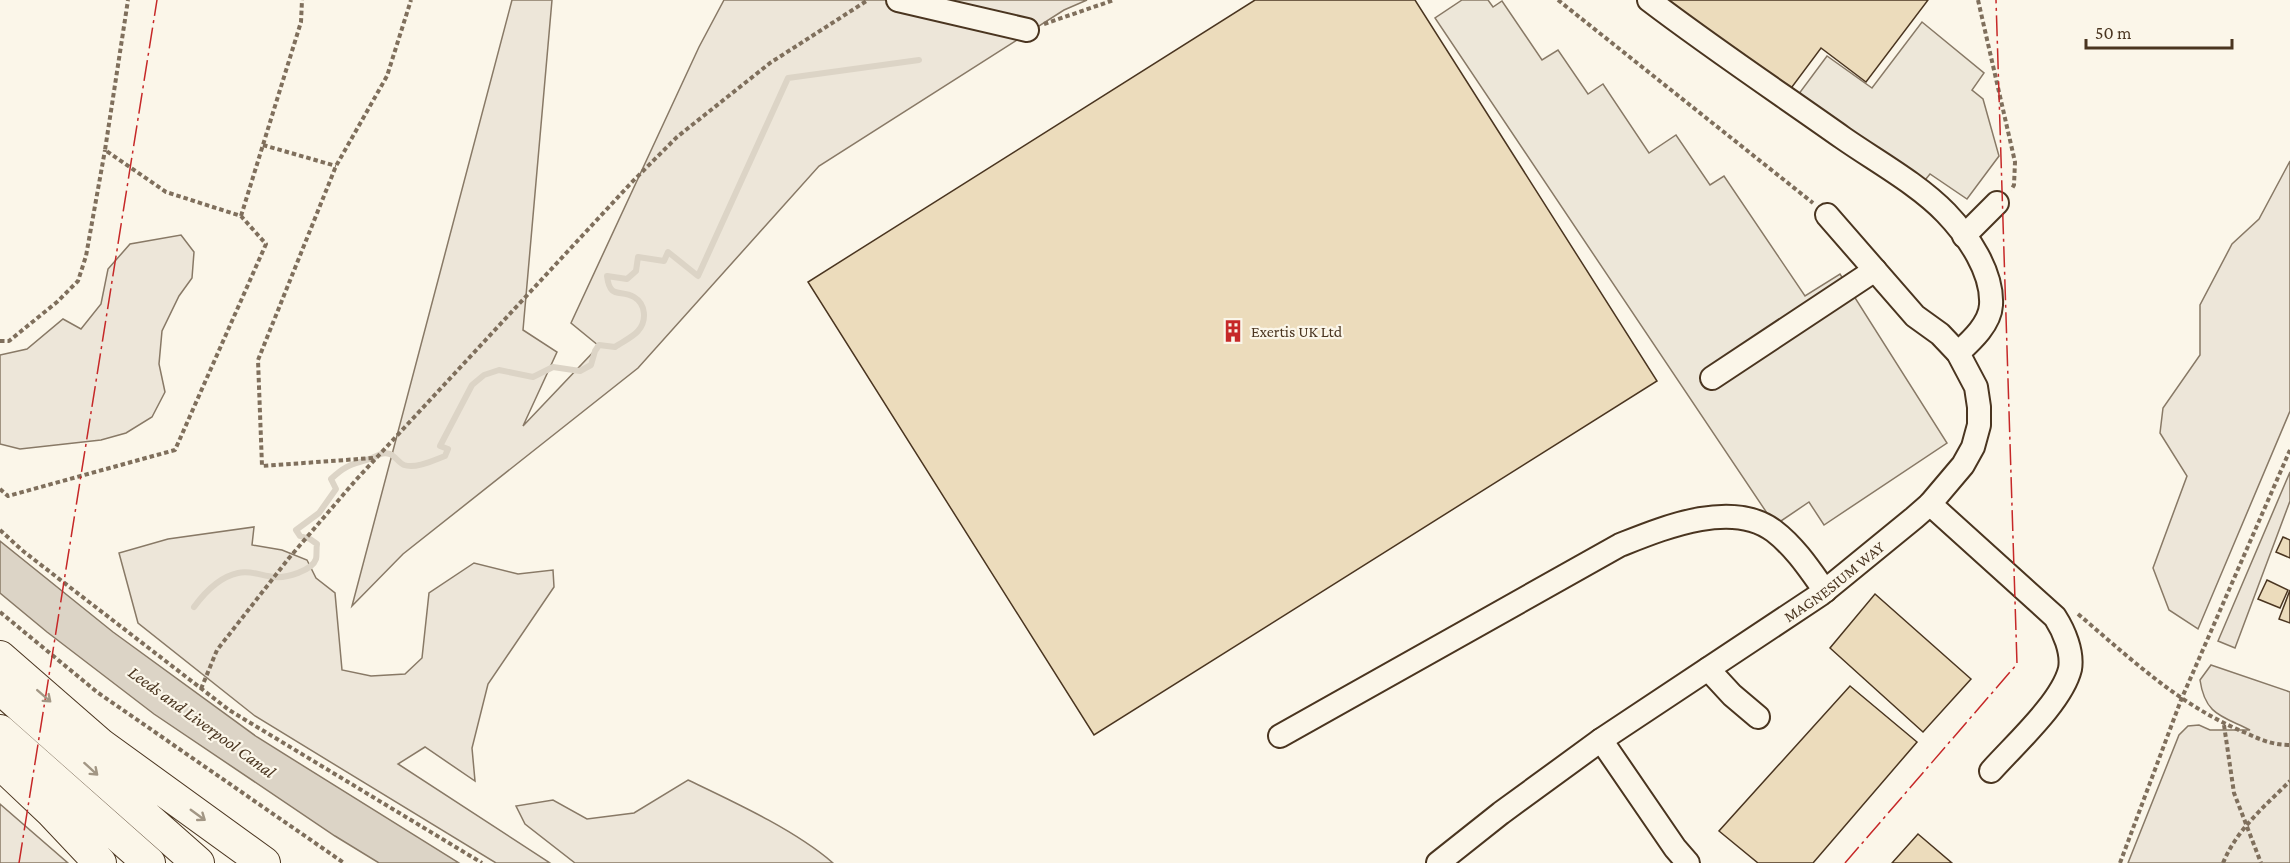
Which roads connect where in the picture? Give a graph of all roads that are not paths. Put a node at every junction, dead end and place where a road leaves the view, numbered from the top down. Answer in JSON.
{"nodes":[{"id":1,"x":898,"y":0,"type":"edge"},
{"id":2,"x":1649,"y":0,"type":"edge"},
{"id":3,"x":1027,"y":30,"type":"road end"},
{"id":4,"x":1997,"y":203,"type":"road end"},
{"id":5,"x":1827,"y":215,"type":"road end"},
{"id":6,"x":1964,"y":236,"type":"junction"},
{"id":7,"x":1875,"y":270,"type":"junction"},
{"id":8,"x":1958,"y":353,"type":"junction"},
{"id":9,"x":1712,"y":378,"type":"dead end"},
{"id":10,"x":1930,"y":504,"type":"junction"},
{"id":11,"x":1825,"y":591,"type":"junction"},
{"id":12,"x":0,"y":657,"type":"edge"},
{"id":13,"x":1708,"y":669,"type":"junction"},
{"id":14,"x":0,"y":688,"type":"edge"},
{"id":15,"x":1758,"y":717,"type":"dead end"},
{"id":16,"x":0,"y":731,"type":"edge"},
{"id":17,"x":1280,"y":736,"type":"dead end"},
{"id":18,"x":1601,"y":740,"type":"junction"},
{"id":19,"x":0,"y":763,"type":"edge"},
{"id":20,"x":1992,"y":771,"type":"dead end"},
{"id":21,"x":100,"y":863,"type":"edge"},
{"id":22,"x":149,"y":863,"type":"edge"},
{"id":23,"x":198,"y":863,"type":"edge"},
{"id":24,"x":264,"y":863,"type":"edge"},
{"id":25,"x":1438,"y":863,"type":"edge"},
{"id":26,"x":1688,"y":863,"type":"edge"}],
"edges":[{"from":1,"to":3,"type":"street"},
{"from":2,"to":6,"type":"street"},
{"from":4,"to":6,"type":"street"},
{"from":5,"to":7,"type":"street","name":"MAGNESIUM WAY"},
{"from":6,"to":8,"type":"street"},
{"from":7,"to":8,"type":"street","name":"MAGNESIUM WAY"},
{"from":7,"to":9,"type":"street"},
{"from":8,"to":10,"type":"street","name":"MAGNESIUM WAY"},
{"from":10,"to":11,"type":"street","name":"MAGNESIUM WAY"},
{"from":10,"to":20,"type":"street"},
{"from":11,"to":13,"type":"street","name":"MAGNESIUM WAY"},
{"from":11,"to":17,"type":"street"},
{"from":12,"to":24,"type":"highway","one_way":true},
{"from":13,"to":15,"type":"street"},
{"from":13,"to":18,"type":"street","name":"MAGNESIUM WAY"},
{"from":14,"to":23,"type":"highway","one_way":true},
{"from":16,"to":22,"type":"highway"},
{"from":18,"to":25,"type":"street","name":"MAGNESIUM WAY"},
{"from":18,"to":26,"type":"street"},
{"from":19,"to":21,"type":"highway"}]}
